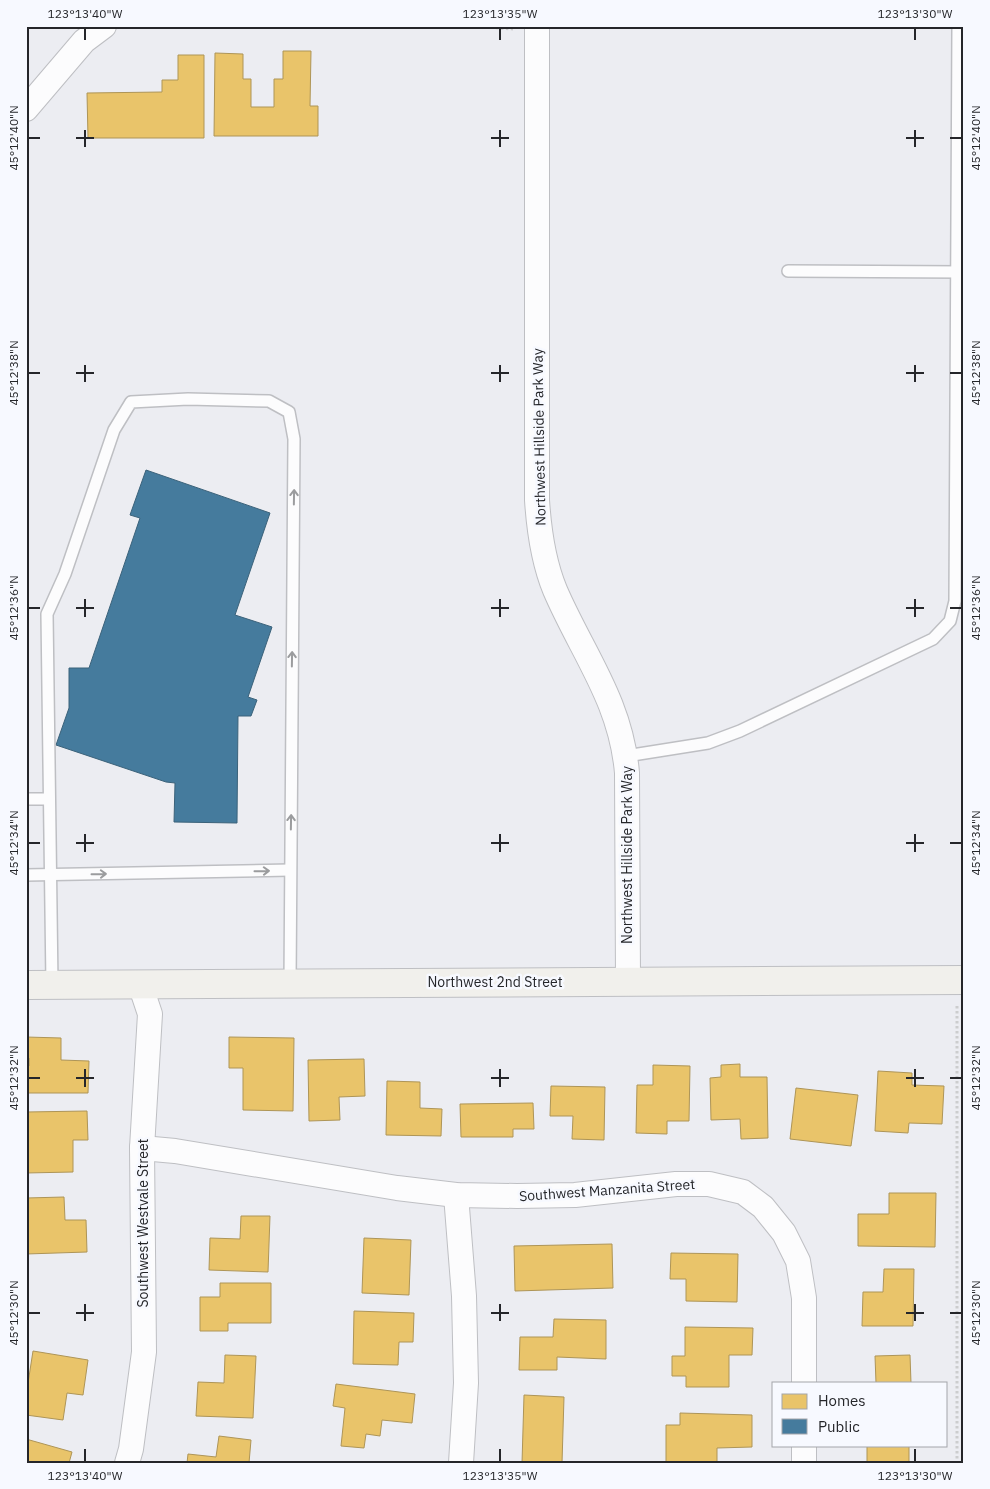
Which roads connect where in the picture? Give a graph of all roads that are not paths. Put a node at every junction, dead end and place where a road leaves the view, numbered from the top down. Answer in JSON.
{"nodes":[{"id":1,"x":104,"y":26,"type":"edge"},
{"id":2,"x":958,"y":26,"type":"edge"},
{"id":3,"x":537,"y":31,"type":"edge"},
{"id":4,"x":26,"y":108,"type":"edge"},
{"id":5,"x":788,"y":271,"type":"dead end"},
{"id":6,"x":960,"y":272,"type":"edge"},
{"id":7,"x":626,"y":756,"type":"junction"},
{"id":8,"x":26,"y":799,"type":"edge"},
{"id":9,"x":50,"y":799,"type":"junction"},
{"id":10,"x":290,"y":870,"type":"junction"},
{"id":11,"x":26,"y":875,"type":"edge"},
{"id":12,"x":50,"y":875,"type":"junction"},
{"id":13,"x":960,"y":980,"type":"edge"},
{"id":14,"x":628,"y":981,"type":"junction"},
{"id":15,"x":290,"y":983,"type":"junction"},
{"id":16,"x":39,"y":984,"type":"edge"},
{"id":17,"x":140,"y":984,"type":"junction"},
{"id":18,"x":142,"y":1148,"type":"junction"},
{"id":19,"x":456,"y":1195,"type":"junction"},
{"id":20,"x":804,"y":1382,"type":"edge"},
{"id":21,"x":804,"y":1446,"type":"edge"},
{"id":22,"x":127,"y":1463,"type":"edge"},
{"id":23,"x":461,"y":1463,"type":"edge"},
{"id":24,"x":804,"y":1463,"type":"edge"}],
"edges":[{"from":1,"to":4,"type":"street"},
{"from":2,"to":6,"type":"lane"},
{"from":3,"to":7,"type":"street","name":"Northwest Hillside Park Way"},
{"from":5,"to":6,"type":"lane"},
{"from":6,"to":7,"type":"lane"},
{"from":7,"to":14,"type":"street","name":"Northwest Hillside Park Way"},
{"from":8,"to":9,"type":"lane"},
{"from":10,"to":9,"type":"lane","one_way":true},
{"from":9,"to":12,"type":"lane"},
{"from":12,"to":10,"type":"lane","one_way":true},
{"from":10,"to":15,"type":"lane"},
{"from":11,"to":12,"type":"lane"},
{"from":12,"to":16,"type":"lane"},
{"from":13,"to":14,"type":"main road","name":"Northwest 2nd Street"},
{"from":14,"to":15,"type":"main road","name":"Northwest 2nd Street"},
{"from":15,"to":17,"type":"main road","name":"Northwest 2nd Street"},
{"from":16,"to":17,"type":"main road","name":"Northwest 2nd Street"},
{"from":17,"to":18,"type":"street","name":"Southwest Westvale Street"},
{"from":18,"to":19,"type":"street","name":"Southwest Manzanita Street"},
{"from":18,"to":22,"type":"street","name":"Southwest Westvale Street"},
{"from":19,"to":20,"type":"street","name":"Southwest Manzanita Street"},
{"from":19,"to":23,"type":"street"},
{"from":21,"to":24,"type":"street"}]}
